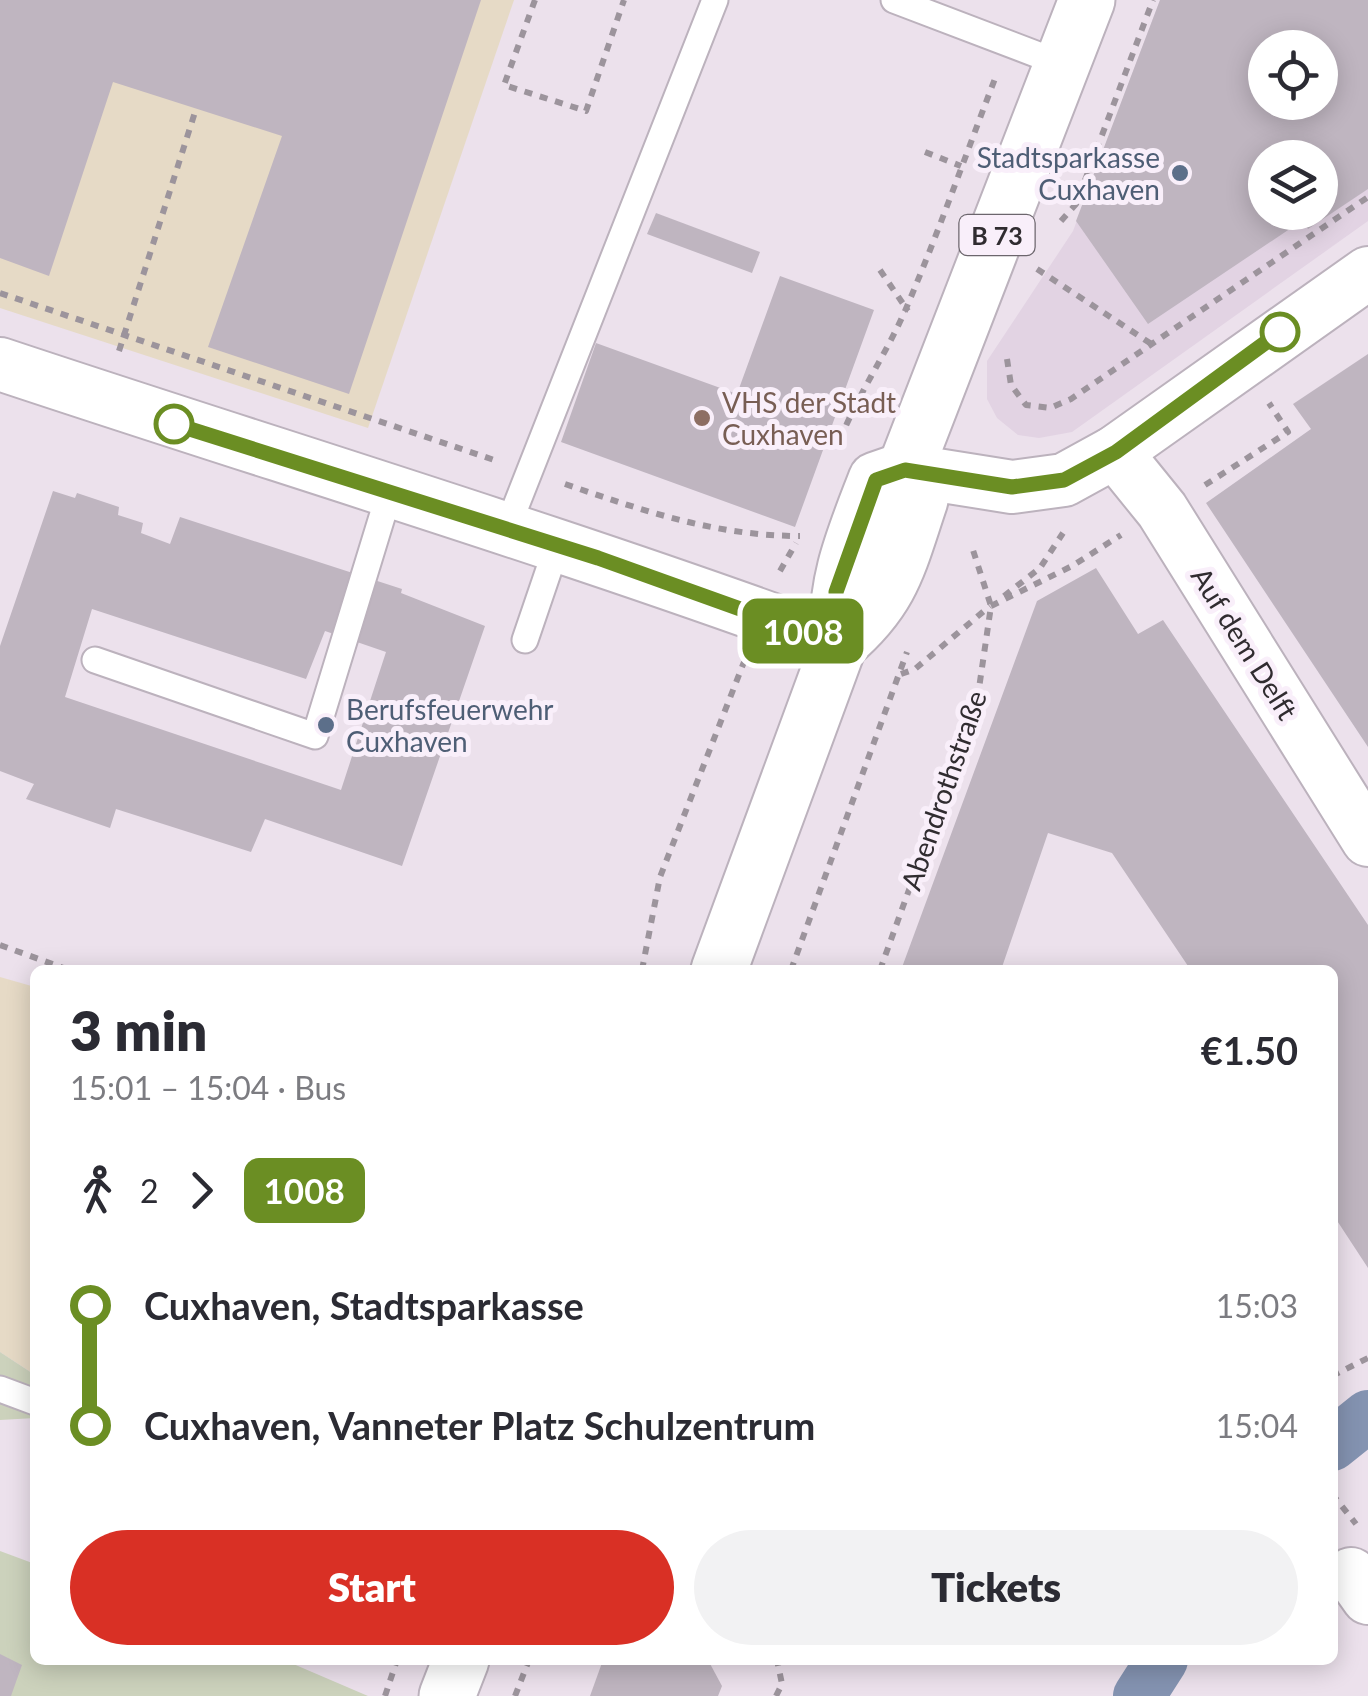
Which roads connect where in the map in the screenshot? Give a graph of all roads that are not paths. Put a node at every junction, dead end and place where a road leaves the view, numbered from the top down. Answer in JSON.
{"nodes":[{"id":1,"x":714,"y":0,"type":"edge"},
{"id":2,"x":894,"y":0,"type":"edge"},
{"id":3,"x":1087,"y":0,"type":"edge"},
{"id":4,"x":1062,"y":64,"type":"junction"},
{"id":5,"x":1368,"y":273,"type":"edge"},
{"id":6,"x":0,"y":364,"type":"edge"},
{"id":7,"x":1116,"y":452,"type":"junction"},
{"id":8,"x":905,"y":470,"type":"junction"},
{"id":9,"x":389,"y":494,"type":"junction"},
{"id":10,"x":506,"y":530,"type":"junction"},
{"id":11,"x":557,"y":546,"type":"junction"},
{"id":12,"x":526,"y":640,"type":"dead end"},
{"id":13,"x":838,"y":644,"type":"junction"},
{"id":14,"x":95,"y":660,"type":"dead end"},
{"id":15,"x":1368,"y":840,"type":"edge"},
{"id":16,"x":721,"y":965,"type":"edge"},
{"id":17,"x":0,"y":1390,"type":"edge"},
{"id":18,"x":30,"y":1400,"type":"edge"},
{"id":19,"x":458,"y":1665,"type":"edge"},
{"id":20,"x":447,"y":1696,"type":"edge"}],
"edges":[{"from":1,"to":10,"type":"lane"},
{"from":2,"to":4,"type":"lane"},
{"from":3,"to":4,"type":"main road","number":"B 73"},
{"from":4,"to":8,"type":"main road","number":"B 73"},
{"from":5,"to":7,"type":"street"},
{"from":6,"to":9,"type":"street"},
{"from":7,"to":8,"type":"street"},
{"from":7,"to":15,"type":"street","name":"Auf dem Delft"},
{"from":8,"to":13,"type":"main road"},
{"from":9,"to":10,"type":"street"},
{"from":9,"to":14,"type":"lane"},
{"from":10,"to":11,"type":"street"},
{"from":11,"to":12,"type":"lane"},
{"from":11,"to":13,"type":"street"},
{"from":13,"to":16,"type":"main road"},
{"from":17,"to":18,"type":"lane"},
{"from":19,"to":20,"type":"main road"}]}
